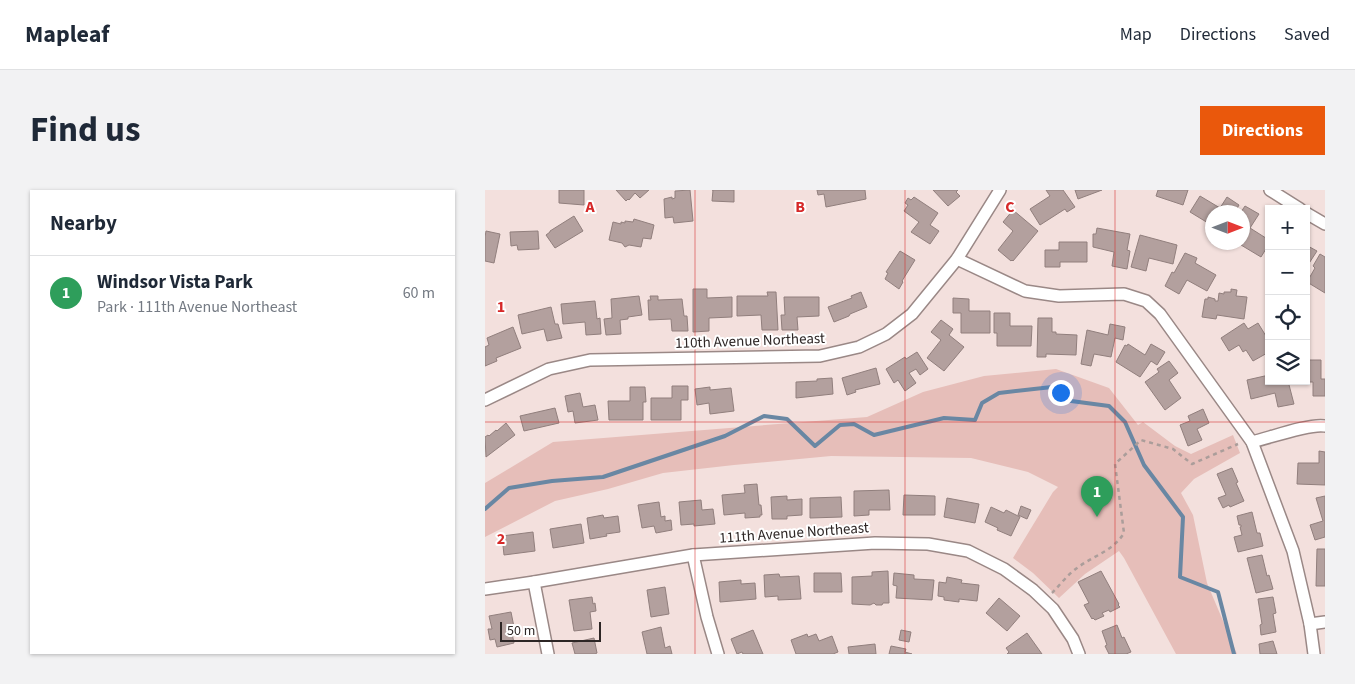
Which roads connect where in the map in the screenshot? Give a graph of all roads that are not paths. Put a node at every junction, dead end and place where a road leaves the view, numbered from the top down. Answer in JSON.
{"nodes":[{"id":1,"x":1000,"y":190,"type":"edge"},
{"id":2,"x":1270,"y":190,"type":"edge"},
{"id":3,"x":1294,"y":205,"type":"edge"},
{"id":4,"x":1310,"y":215,"type":"edge"},
{"id":5,"x":1325,"y":224,"type":"edge"},
{"id":6,"x":957,"y":259,"type":"junction"},
{"id":7,"x":485,"y":400,"type":"edge"},
{"id":8,"x":1325,"y":426,"type":"edge"},
{"id":9,"x":1253,"y":442,"type":"junction"},
{"id":10,"x":693,"y":555,"type":"junction"},
{"id":11,"x":535,"y":582,"type":"junction"},
{"id":12,"x":485,"y":589,"type":"edge"},
{"id":13,"x":1325,"y":622,"type":"edge"},
{"id":14,"x":1310,"y":624,"type":"junction"},
{"id":15,"x":548,"y":654,"type":"edge"},
{"id":16,"x":719,"y":654,"type":"edge"},
{"id":17,"x":1079,"y":654,"type":"edge"},
{"id":18,"x":1314,"y":654,"type":"edge"}],
"edges":[{"from":1,"to":6,"type":"street","name":"110th Avenue Northeast"},
{"from":2,"to":3,"type":"street"},
{"from":4,"to":5,"type":"street"},
{"from":6,"to":7,"type":"street","name":"110th Avenue Northeast"},
{"from":6,"to":9,"type":"street"},
{"from":8,"to":9,"type":"street"},
{"from":9,"to":14,"type":"street"},
{"from":10,"to":11,"type":"street","name":"111th Avenue Northeast"},
{"from":10,"to":16,"type":"street"},
{"from":10,"to":17,"type":"street","name":"111th Avenue Northeast"},
{"from":11,"to":12,"type":"street","name":"111th Avenue Northeast"},
{"from":11,"to":15,"type":"street"},
{"from":13,"to":14,"type":"street"},
{"from":14,"to":18,"type":"street"}]}
